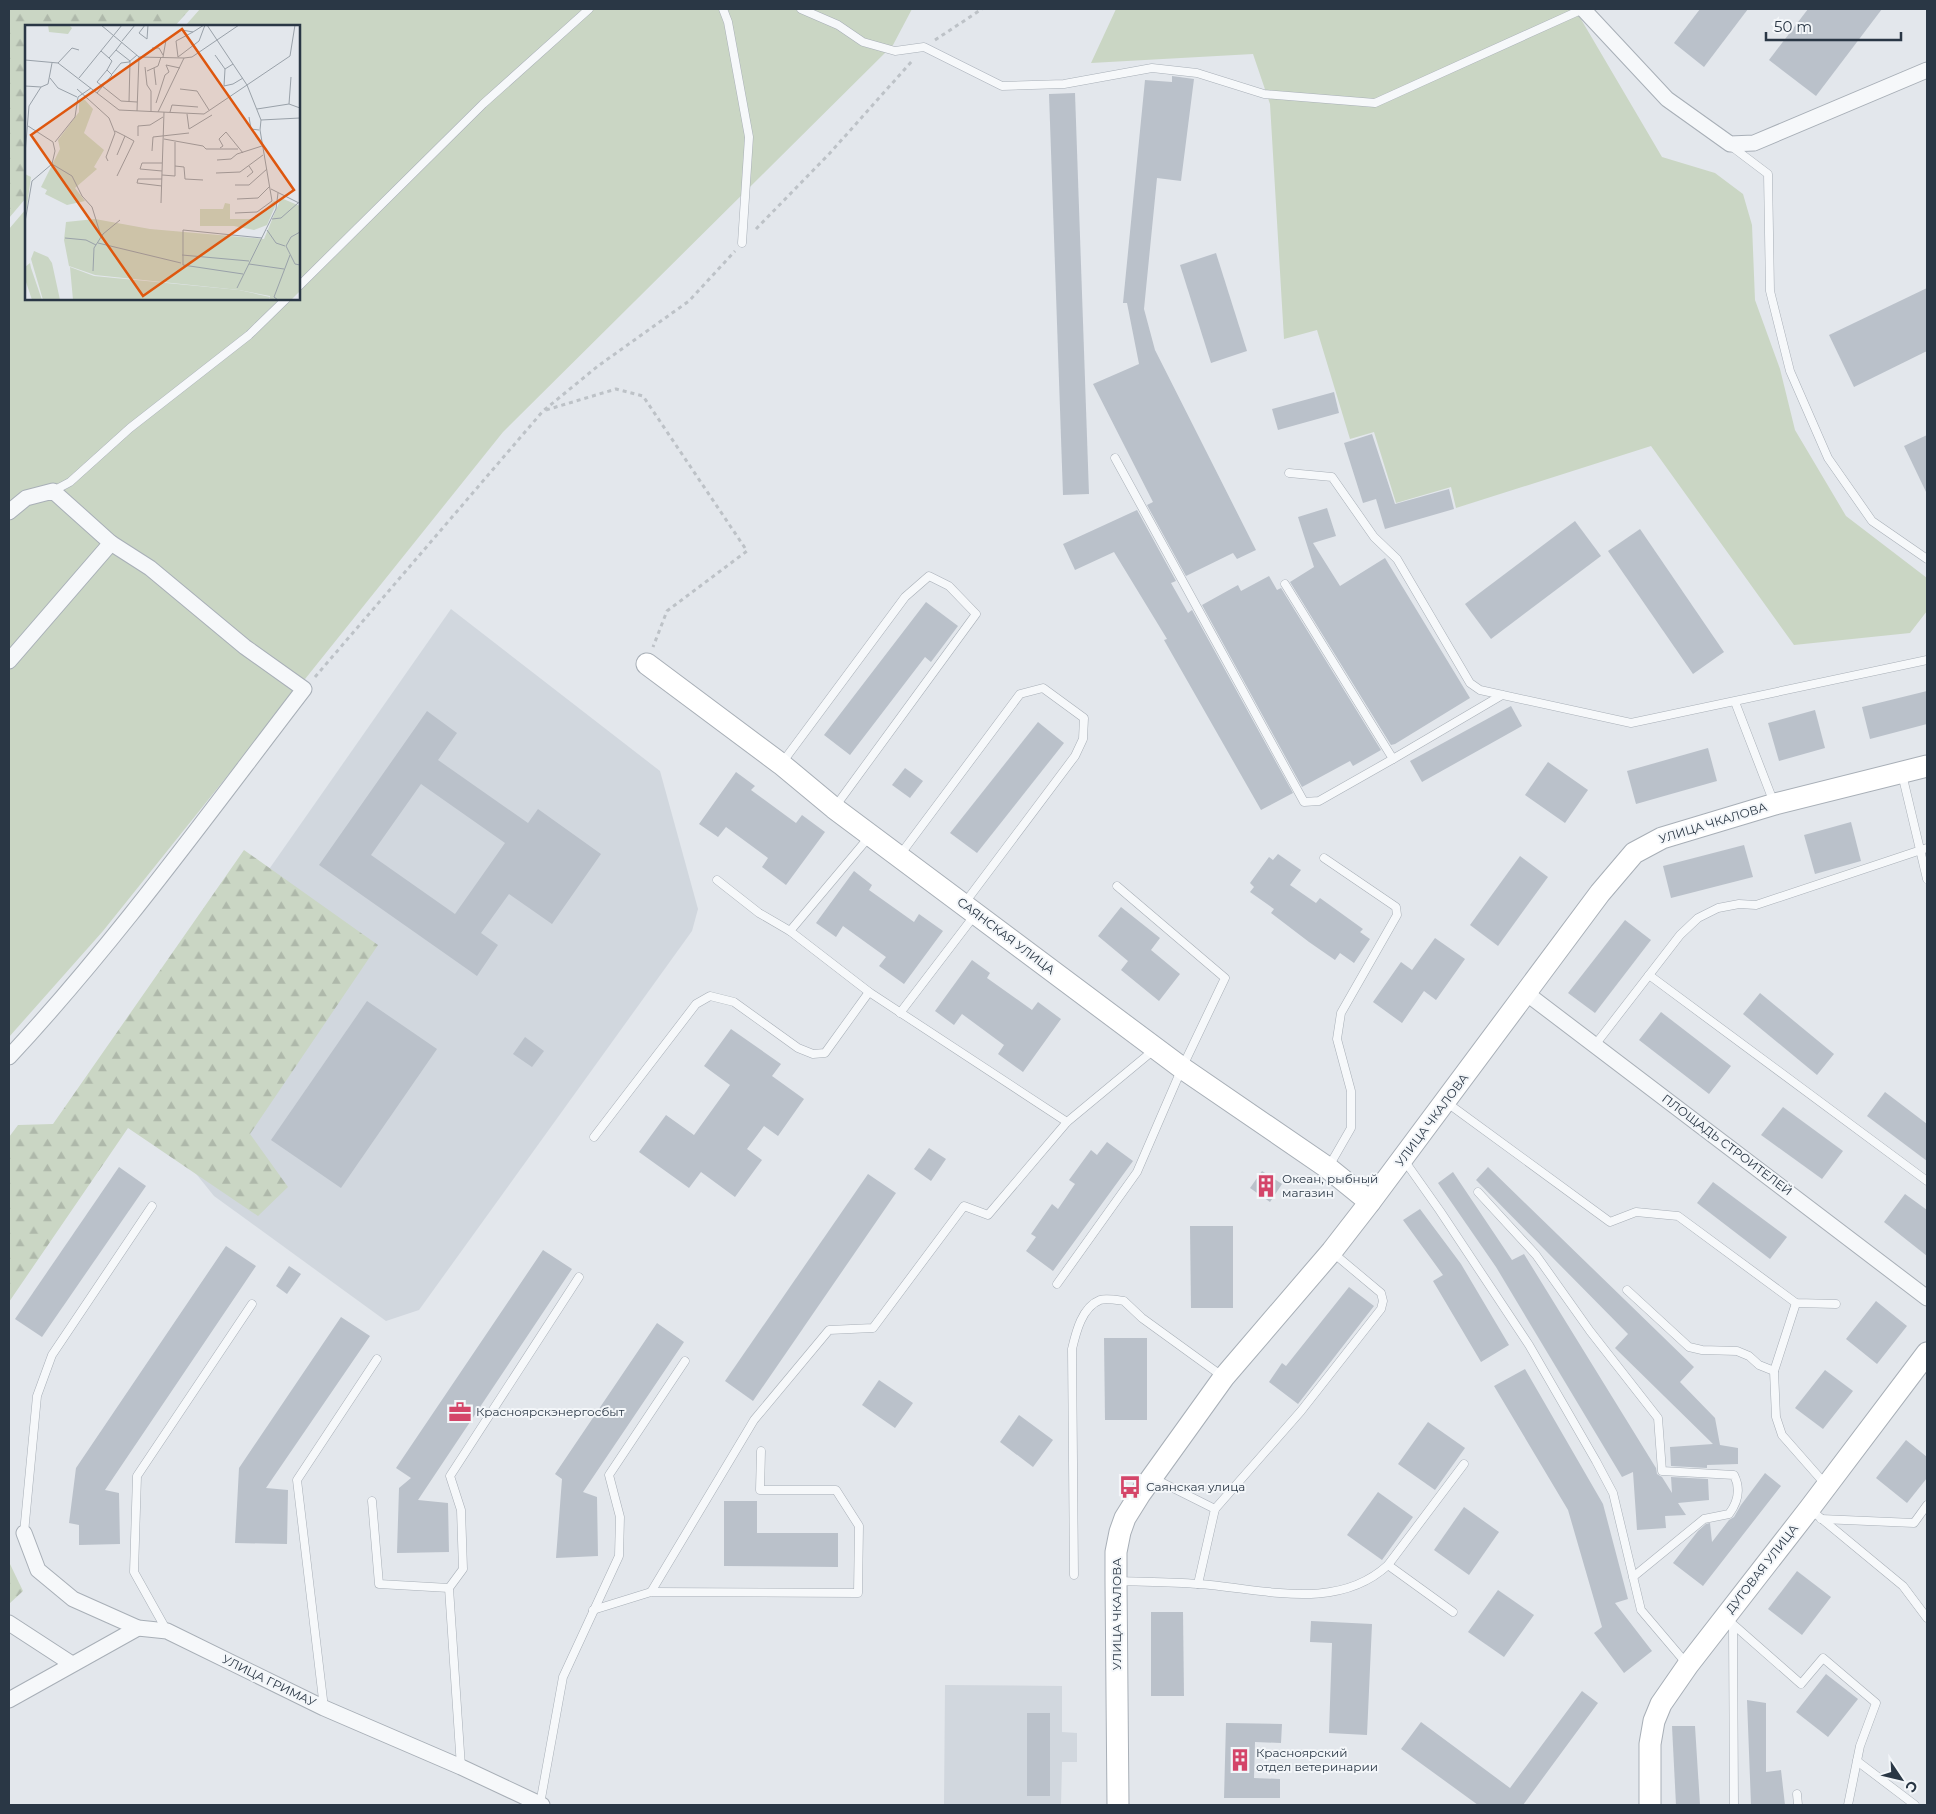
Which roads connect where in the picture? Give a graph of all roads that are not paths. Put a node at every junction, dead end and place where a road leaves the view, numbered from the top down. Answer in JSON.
{"nodes":[{"id":1,"x":589,"y":9,"type":"edge"},
{"id":2,"x":723,"y":9,"type":"edge"},
{"id":3,"x":801,"y":9,"type":"edge"},
{"id":4,"x":1583,"y":9,"type":"edge"},
{"id":5,"x":1927,"y":70,"type":"edge"},
{"id":6,"x":1730,"y":144,"type":"junction"},
{"id":7,"x":742,"y":243,"type":"road end"},
{"id":8,"x":300,"y":285,"type":"edge"},
{"id":9,"x":285,"y":300,"type":"edge"},
{"id":10,"x":1115,"y":458,"type":"dead end"},
{"id":11,"x":1289,"y":473,"type":"dead end"},
{"id":12,"x":53,"y":491,"type":"junction"},
{"id":13,"x":9,"y":512,"type":"edge"},
{"id":14,"x":112,"y":543,"type":"junction"},
{"id":15,"x":1927,"y":559,"type":"edge"},
{"id":16,"x":1285,"y":584,"type":"dead end"},
{"id":17,"x":1927,"y":660,"type":"edge"},
{"id":18,"x":9,"y":661,"type":"edge"},
{"id":19,"x":647,"y":664,"type":"road end"},
{"id":20,"x":1502,"y":695,"type":"junction"},
{"id":21,"x":1735,"y":702,"type":"junction"},
{"id":22,"x":1393,"y":759,"type":"junction"},
{"id":23,"x":781,"y":764,"type":"junction"},
{"id":24,"x":1927,"y":766,"type":"edge"},
{"id":25,"x":1901,"y":772,"type":"junction"},
{"id":26,"x":1775,"y":804,"type":"junction"},
{"id":27,"x":834,"y":808,"type":"junction"},
{"id":28,"x":870,"y":835,"type":"junction"},
{"id":29,"x":1924,"y":849,"type":"edge"},
{"id":30,"x":899,"y":857,"type":"junction"},
{"id":31,"x":1324,"y":858,"type":"dead end"},
{"id":32,"x":1927,"y":879,"type":"edge"},
{"id":33,"x":717,"y":880,"type":"dead end"},
{"id":34,"x":1116,"y":886,"type":"dead end"},
{"id":35,"x":969,"y":909,"type":"junction"},
{"id":36,"x":790,"y":931,"type":"junction"},
{"id":37,"x":1649,"y":975,"type":"junction"},
{"id":38,"x":869,"y":992,"type":"junction"},
{"id":39,"x":1526,"y":992,"type":"junction"},
{"id":40,"x":900,"y":1013,"type":"junction"},
{"id":41,"x":1595,"y":1044,"type":"junction"},
{"id":42,"x":1156,"y":1048,"type":"junction"},
{"id":43,"x":9,"y":1057,"type":"edge"},
{"id":44,"x":1182,"y":1068,"type":"junction"},
{"id":45,"x":1446,"y":1102,"type":"junction"},
{"id":46,"x":1066,"y":1122,"type":"junction"},
{"id":47,"x":594,"y":1136,"type":"dead end"},
{"id":48,"x":1403,"y":1158,"type":"junction"},
{"id":49,"x":1328,"y":1168,"type":"junction"},
{"id":50,"x":1927,"y":1182,"type":"edge"},
{"id":51,"x":1478,"y":1192,"type":"dead end"},
{"id":52,"x":1370,"y":1202,"type":"junction"},
{"id":53,"x":152,"y":1206,"type":"dead end"},
{"id":54,"x":1332,"y":1251,"type":"junction"},
{"id":55,"x":579,"y":1277,"type":"dead end"},
{"id":56,"x":1057,"y":1284,"type":"dead end"},
{"id":57,"x":1626,"y":1290,"type":"dead end"},
{"id":58,"x":1927,"y":1298,"type":"edge"},
{"id":59,"x":1796,"y":1303,"type":"junction"},
{"id":60,"x":252,"y":1304,"type":"dead end"},
{"id":61,"x":1836,"y":1304,"type":"dead end"},
{"id":62,"x":1927,"y":1353,"type":"edge"},
{"id":63,"x":377,"y":1359,"type":"dead end"},
{"id":64,"x":685,"y":1361,"type":"dead end"},
{"id":65,"x":1774,"y":1371,"type":"junction"},
{"id":66,"x":1224,"y":1377,"type":"junction"},
{"id":67,"x":761,"y":1451,"type":"dead end"},
{"id":68,"x":1464,"y":1464,"type":"dead end"},
{"id":69,"x":1152,"y":1478,"type":"junction"},
{"id":70,"x":1826,"y":1485,"type":"junction"},
{"id":71,"x":372,"y":1501,"type":"dead end"},
{"id":72,"x":1927,"y":1505,"type":"edge"},
{"id":73,"x":1215,"y":1509,"type":"junction"},
{"id":74,"x":1816,"y":1514,"type":"junction"},
{"id":75,"x":24,"y":1533,"type":"joint"},
{"id":76,"x":1388,"y":1565,"type":"junction"},
{"id":77,"x":1074,"y":1575,"type":"dead end"},
{"id":78,"x":1633,"y":1577,"type":"junction"},
{"id":79,"x":1116,"y":1581,"type":"junction"},
{"id":80,"x":1198,"y":1584,"type":"junction"},
{"id":81,"x":449,"y":1588,"type":"junction"},
{"id":82,"x":651,"y":1592,"type":"junction"},
{"id":83,"x":593,"y":1610,"type":"junction"},
{"id":84,"x":1453,"y":1612,"type":"dead end"},
{"id":85,"x":1927,"y":1618,"type":"edge"},
{"id":86,"x":1729,"y":1622,"type":"junction"},
{"id":87,"x":9,"y":1623,"type":"edge"},
{"id":88,"x":138,"y":1628,"type":"junction"},
{"id":89,"x":167,"y":1631,"type":"junction"},
{"id":90,"x":72,"y":1664,"type":"junction"},
{"id":91,"x":1688,"y":1665,"type":"junction"},
{"id":92,"x":9,"y":1700,"type":"edge"},
{"id":93,"x":324,"y":1708,"type":"junction"},
{"id":94,"x":1857,"y":1761,"type":"junction"},
{"id":95,"x":461,"y":1767,"type":"junction"},
{"id":96,"x":1797,"y":1794,"type":"dead end"},
{"id":97,"x":541,"y":1805,"type":"edge"},
{"id":98,"x":1118,"y":1805,"type":"edge"},
{"id":99,"x":1650,"y":1805,"type":"edge"},
{"id":100,"x":1734,"y":1805,"type":"edge"},
{"id":101,"x":1798,"y":1805,"type":"edge"},
{"id":102,"x":1848,"y":1805,"type":"edge"},
{"id":103,"x":1915,"y":1805,"type":"edge"}],
"edges":[{"from":1,"to":8,"type":"lane"},
{"from":2,"to":7,"type":"lane"},
{"from":3,"to":4,"type":"lane"},
{"from":4,"to":6,"type":"street"},
{"from":5,"to":6,"type":"street"},
{"from":6,"to":15,"type":"lane"},
{"from":9,"to":12,"type":"lane"},
{"from":10,"to":22,"type":"lane"},
{"from":11,"to":20,"type":"lane"},
{"from":12,"to":13,"type":"street"},
{"from":12,"to":14,"type":"street"},
{"from":14,"to":18,"type":"street"},
{"from":14,"to":43,"type":"street"},
{"from":16,"to":22,"type":"lane"},
{"from":17,"to":21,"type":"lane"},
{"from":19,"to":23,"type":"main road","name":"САЯНСКАЯ УЛИЦА"},
{"from":20,"to":21,"type":"lane"},
{"from":20,"to":22,"type":"lane"},
{"from":21,"to":26,"type":"lane"},
{"from":23,"to":27,"type":"main road","name":"САЯНСКАЯ УЛИЦА"},
{"from":23,"to":27,"type":"lane"},
{"from":24,"to":25,"type":"main road","name":"УЛИЦА ЧКАЛОВА"},
{"from":25,"to":26,"type":"main road","name":"УЛИЦА ЧКАЛОВА"},
{"from":25,"to":29,"type":"lane"},
{"from":26,"to":39,"type":"main road","name":"УЛИЦА ЧКАЛОВА"},
{"from":27,"to":28,"type":"main road","name":"САЯНСКАЯ УЛИЦА"},
{"from":28,"to":30,"type":"main road","name":"САЯНСКАЯ УЛИЦА"},
{"from":28,"to":36,"type":"lane"},
{"from":29,"to":32,"type":"lane"},
{"from":29,"to":37,"type":"lane"},
{"from":30,"to":35,"type":"main road","name":"САЯНСКАЯ УЛИЦА"},
{"from":30,"to":35,"type":"lane"},
{"from":31,"to":49,"type":"lane"},
{"from":33,"to":36,"type":"lane"},
{"from":34,"to":44,"type":"lane"},
{"from":35,"to":40,"type":"lane"},
{"from":35,"to":42,"type":"main road","name":"САЯНСКАЯ УЛИЦА"},
{"from":36,"to":38,"type":"lane"},
{"from":37,"to":41,"type":"lane"},
{"from":37,"to":50,"type":"lane"},
{"from":38,"to":40,"type":"lane"},
{"from":38,"to":47,"type":"lane"},
{"from":39,"to":41,"type":"street","name":"ПЛОЩАДЬ СТРОИТЕЛЕЙ"},
{"from":39,"to":45,"type":"main road","name":"УЛИЦА ЧКАЛОВА"},
{"from":40,"to":46,"type":"lane"},
{"from":41,"to":58,"type":"street","name":"ПЛОЩАДЬ СТРОИТЕЛЕЙ"},
{"from":42,"to":44,"type":"main road","name":"САЯНСКАЯ УЛИЦА"},
{"from":42,"to":46,"type":"lane"},
{"from":44,"to":49,"type":"main road","name":"САЯНСКАЯ УЛИЦА"},
{"from":44,"to":56,"type":"lane"},
{"from":45,"to":48,"type":"main road","name":"УЛИЦА ЧКАЛОВА"},
{"from":45,"to":59,"type":"lane"},
{"from":46,"to":82,"type":"lane"},
{"from":48,"to":52,"type":"main road","name":"УЛИЦА ЧКАЛОВА"},
{"from":48,"to":78,"type":"lane"},
{"from":49,"to":52,"type":"main road","name":"САЯНСКАЯ УЛИЦА"},
{"from":51,"to":78,"type":"lane"},
{"from":52,"to":54,"type":"main road","name":"УЛИЦА ЧКАЛОВА"},
{"from":53,"to":75,"type":"lane"},
{"from":54,"to":66,"type":"main road","name":"УЛИЦА ЧКАЛОВА"},
{"from":54,"to":73,"type":"lane"},
{"from":55,"to":81,"type":"lane"},
{"from":57,"to":65,"type":"lane"},
{"from":59,"to":61,"type":"lane"},
{"from":59,"to":65,"type":"lane"},
{"from":60,"to":89,"type":"lane"},
{"from":62,"to":70,"type":"main road","name":"ДУГОВАЯ УЛИЦА"},
{"from":63,"to":93,"type":"lane"},
{"from":64,"to":83,"type":"lane"},
{"from":65,"to":70,"type":"lane"},
{"from":66,"to":69,"type":"main road","name":"УЛИЦА ЧКАЛОВА"},
{"from":66,"to":77,"type":"lane"},
{"from":67,"to":82,"type":"lane"},
{"from":68,"to":76,"type":"lane"},
{"from":69,"to":73,"type":"lane"},
{"from":69,"to":79,"type":"main road","name":"УЛИЦА ЧКАЛОВА"},
{"from":70,"to":74,"type":"main road","name":"ДУГОВАЯ УЛИЦА"},
{"from":71,"to":81,"type":"lane"},
{"from":72,"to":74,"type":"lane"},
{"from":73,"to":80,"type":"lane"},
{"from":74,"to":85,"type":"lane"},
{"from":74,"to":86,"type":"main road","name":"ДУГОВАЯ УЛИЦА"},
{"from":75,"to":88,"type":"street","name":"УЛИЦА ГРИМАУ"},
{"from":76,"to":80,"type":"lane"},
{"from":76,"to":84,"type":"lane"},
{"from":78,"to":91,"type":"lane"},
{"from":79,"to":80,"type":"lane"},
{"from":79,"to":98,"type":"main road","name":"УЛИЦА ЧКАЛОВА"},
{"from":81,"to":95,"type":"lane"},
{"from":82,"to":83,"type":"lane"},
{"from":83,"to":97,"type":"lane"},
{"from":86,"to":91,"type":"main road","name":"ДУГОВАЯ УЛИЦА"},
{"from":86,"to":94,"type":"lane"},
{"from":86,"to":100,"type":"lane"},
{"from":87,"to":90,"type":"street"},
{"from":88,"to":89,"type":"street","name":"УЛИЦА ГРИМАУ"},
{"from":88,"to":90,"type":"street"},
{"from":89,"to":93,"type":"street","name":"УЛИЦА ГРИМАУ"},
{"from":90,"to":92,"type":"street"},
{"from":91,"to":99,"type":"main road","name":"ДУГОВАЯ УЛИЦА"},
{"from":93,"to":95,"type":"street","name":"УЛИЦА ГРИМАУ"},
{"from":94,"to":102,"type":"lane"},
{"from":94,"to":103,"type":"lane"},
{"from":95,"to":97,"type":"street","name":"УЛИЦА ГРИМАУ"},
{"from":96,"to":101,"type":"lane"}]}
